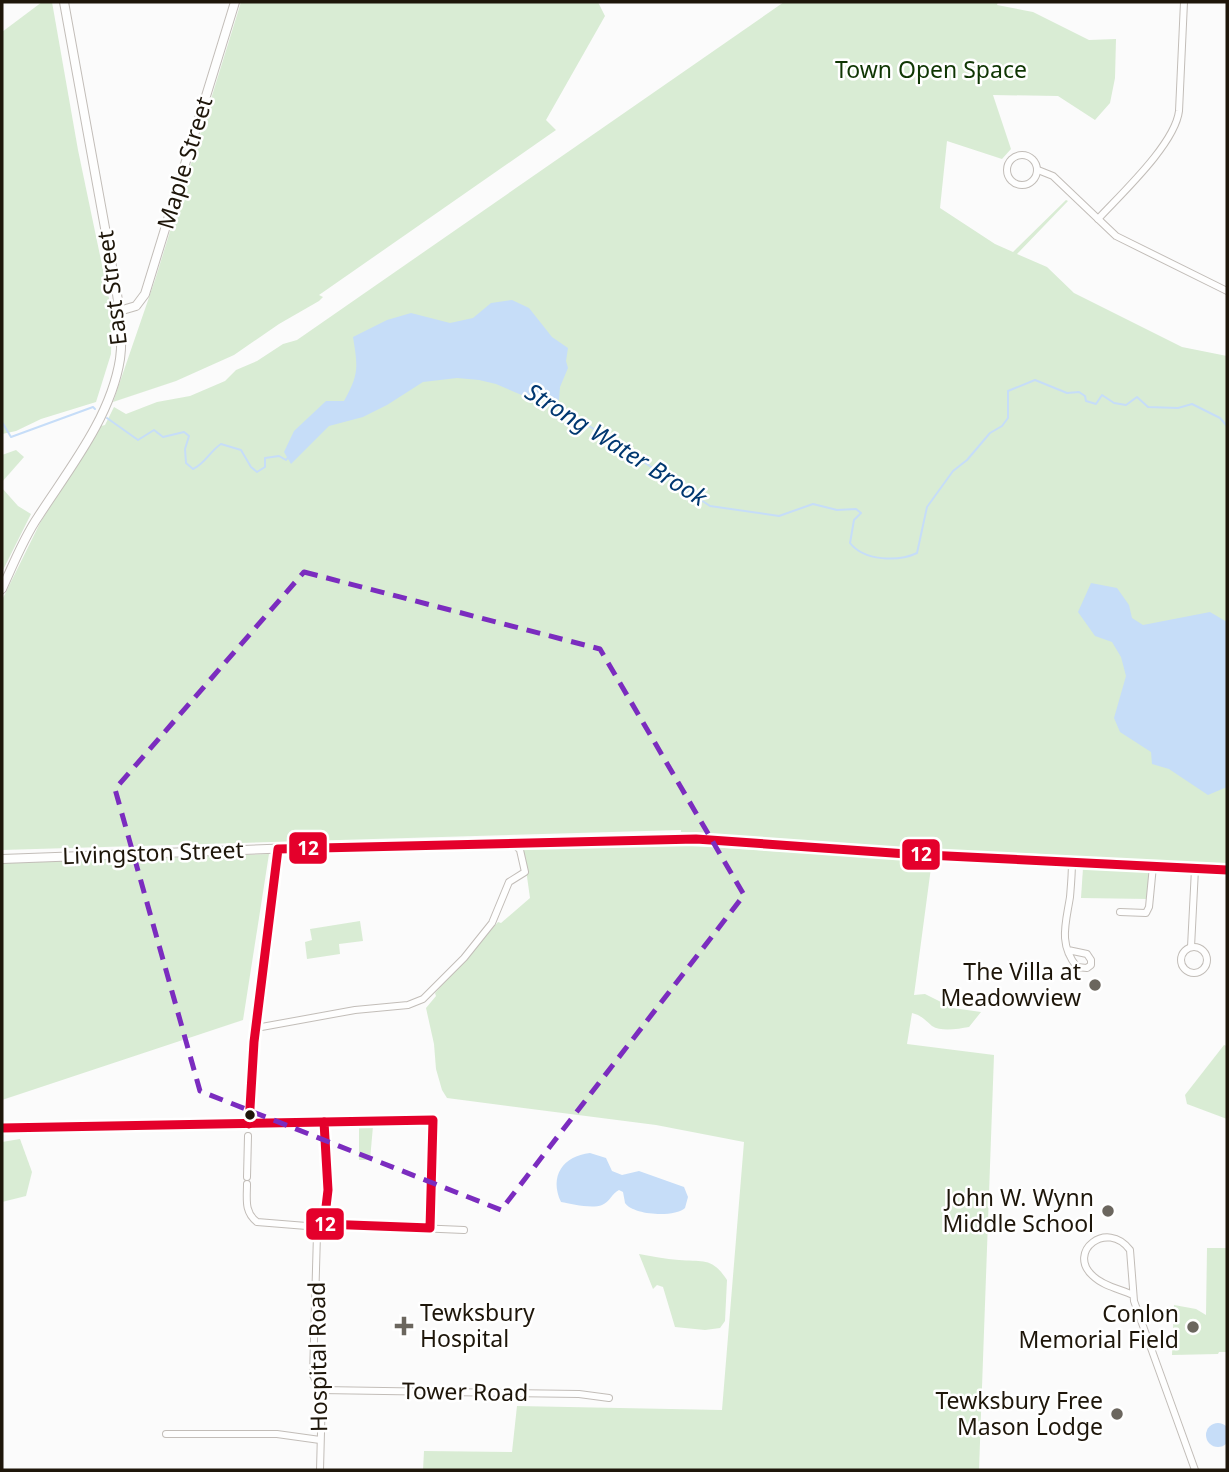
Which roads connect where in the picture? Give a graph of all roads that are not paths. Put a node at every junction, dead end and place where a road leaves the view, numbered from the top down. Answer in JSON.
{"nodes":[{"id":1,"x":64,"y":2,"type":"edge"},
{"id":2,"x":235,"y":2,"type":"edge"},
{"id":3,"x":1184,"y":2,"type":"edge"},
{"id":4,"x":1038,"y":170,"type":"junction"},
{"id":5,"x":1098,"y":219,"type":"junction"},
{"id":6,"x":1227,"y":291,"type":"edge"},
{"id":7,"x":119,"y":311,"type":"junction"},
{"id":8,"x":2,"y":589,"type":"edge"},
{"id":9,"x":514,"y":844,"type":"junction"},
{"id":10,"x":278,"y":849,"type":"junction"},
{"id":11,"x":2,"y":859,"type":"edge"},
{"id":12,"x":1072,"y":862,"type":"junction"},
{"id":13,"x":1153,"y":866,"type":"junction"},
{"id":14,"x":1195,"y":869,"type":"junction"},
{"id":15,"x":1227,"y":870,"type":"edge"},
{"id":16,"x":1120,"y":912,"type":"dead end"},
{"id":17,"x":1191,"y":947,"type":"junction"},
{"id":18,"x":1068,"y":950,"type":"dead end"},
{"id":19,"x":256,"y":1028,"type":"junction"},
{"id":20,"x":324,"y":1122,"type":"junction"},
{"id":21,"x":249,"y":1124,"type":"junction"},
{"id":22,"x":2,"y":1128,"type":"edge"},
{"id":23,"x":248,"y":1136,"type":"dead end"},
{"id":24,"x":321,"y":1226,"type":"junction"},
{"id":25,"x":430,"y":1228,"type":"junction"},
{"id":26,"x":464,"y":1230,"type":"dead end"},
{"id":27,"x":1133,"y":1295,"type":"junction"},
{"id":28,"x":321,"y":1390,"type":"junction"},
{"id":29,"x":609,"y":1398,"type":"dead end"},
{"id":30,"x":166,"y":1434,"type":"dead end"},
{"id":31,"x":320,"y":1440,"type":"junction"},
{"id":32,"x":320,"y":1470,"type":"edge"},
{"id":33,"x":1195,"y":1470,"type":"edge"}],
"edges":[{"from":1,"to":7,"type":"street","name":"East Street"},
{"from":2,"to":7,"type":"street","name":"Maple Street"},
{"from":3,"to":5,"type":"street"},
{"from":4,"to":4,"type":"street"},
{"from":4,"to":5,"type":"street"},
{"from":5,"to":6,"type":"street"},
{"from":7,"to":8,"type":"street","name":"East Street"},
{"from":9,"to":10,"type":"street","name":"Livingston Street"},
{"from":9,"to":12,"type":"street","name":"Livingston Street"},
{"from":9,"to":19,"type":"street"},
{"from":10,"to":11,"type":"street","name":"Livingston Street"},
{"from":10,"to":19,"type":"street"},
{"from":12,"to":13,"type":"street","name":"Livingston Street"},
{"from":12,"to":18,"type":"street"},
{"from":13,"to":14,"type":"street","name":"Livingston Street"},
{"from":13,"to":16,"type":"street"},
{"from":14,"to":15,"type":"street","name":"Livingston Street"},
{"from":14,"to":17,"type":"street"},
{"from":17,"to":17,"type":"street"},
{"from":19,"to":21,"type":"street"},
{"from":20,"to":21,"type":"street"},
{"from":20,"to":24,"type":"street","name":"Hospital Road"},
{"from":20,"to":25,"type":"street"},
{"from":21,"to":22,"type":"street"},
{"from":23,"to":24,"type":"street"},
{"from":24,"to":25,"type":"street"},
{"from":24,"to":28,"type":"street","name":"Hospital Road"},
{"from":25,"to":26,"type":"street"},
{"from":27,"to":27,"type":"street"},
{"from":27,"to":33,"type":"street"},
{"from":28,"to":29,"type":"street","name":"Tower Road"},
{"from":28,"to":31,"type":"street","name":"Hospital Road"},
{"from":30,"to":31,"type":"street"},
{"from":31,"to":32,"type":"street","name":"Hospital Road"}]}
